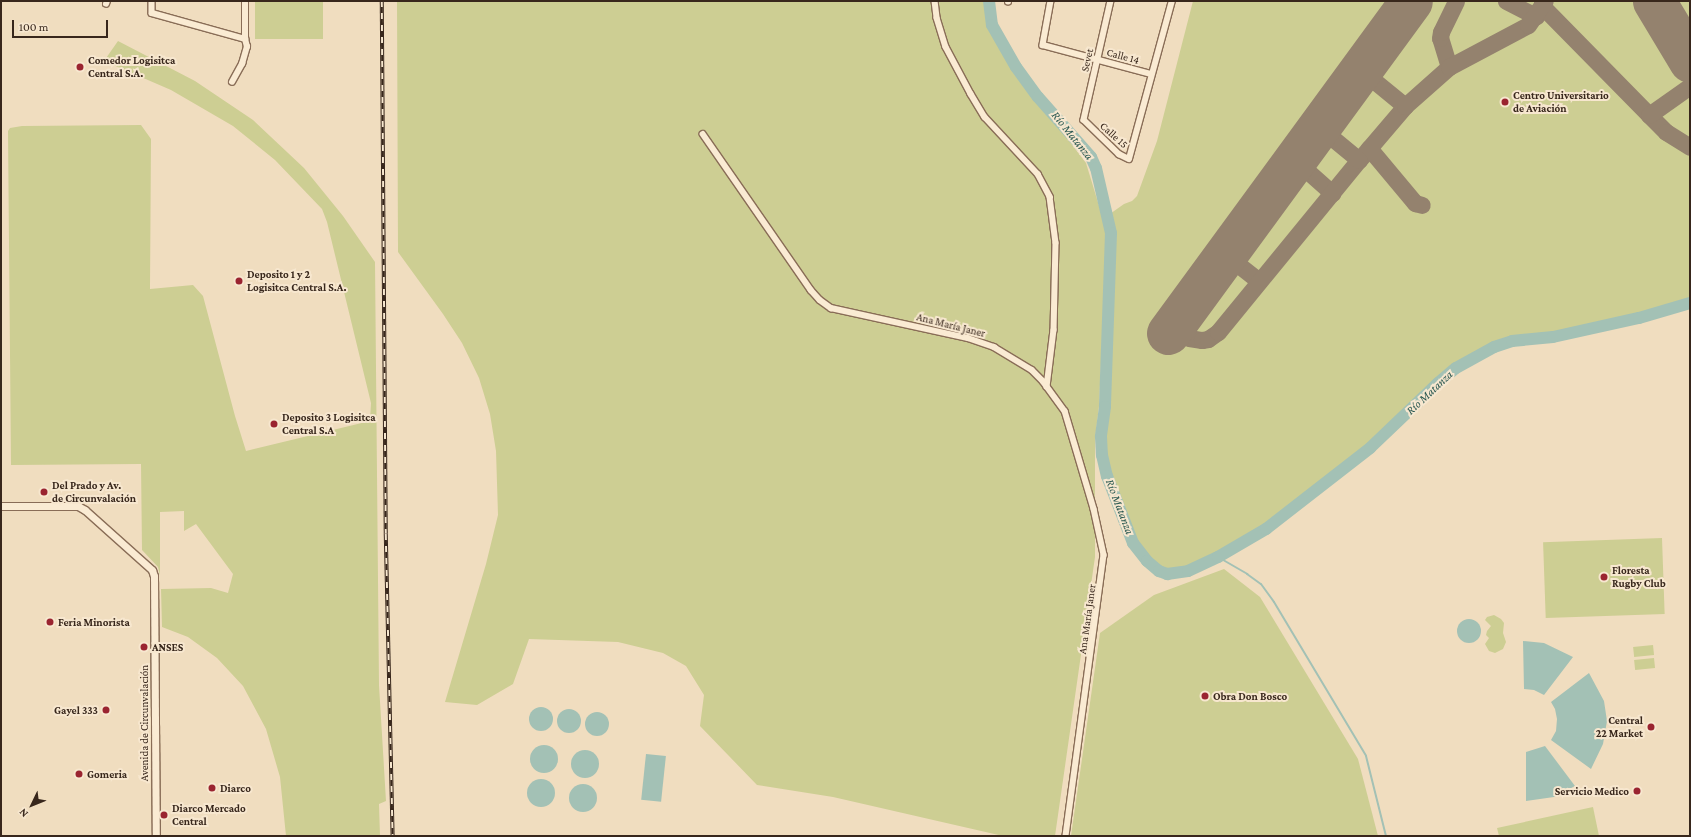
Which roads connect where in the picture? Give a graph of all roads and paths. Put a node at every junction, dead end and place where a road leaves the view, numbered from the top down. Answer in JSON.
{"nodes":[{"id":1,"x":152,"y":1,"type":"edge"},
{"id":2,"x":245,"y":1,"type":"edge"},
{"id":3,"x":935,"y":1,"type":"edge"},
{"id":4,"x":1051,"y":1,"type":"edge"},
{"id":5,"x":1111,"y":1,"type":"edge"},
{"id":6,"x":1172,"y":1,"type":"edge"},
{"id":7,"x":245,"y":39,"type":"junction"},
{"id":8,"x":1097,"y":59,"type":"junction"},
{"id":9,"x":1151,"y":74,"type":"junction"},
{"id":10,"x":232,"y":82,"type":"dead end"},
{"id":11,"x":1086,"y":123,"type":"joint"},
{"id":12,"x":702,"y":134,"type":"dead end"},
{"id":13,"x":1047,"y":387,"type":"junction"},
{"id":14,"x":1,"y":506,"type":"edge"},
{"id":15,"x":156,"y":836,"type":"edge"},
{"id":16,"x":1066,"y":836,"type":"edge"}],
"edges":[{"from":1,"to":7,"type":"street"},
{"from":2,"to":7,"type":"street"},
{"from":3,"to":13,"type":"street"},
{"from":4,"to":8,"type":"street","name":"Calle 14"},
{"from":5,"to":8,"type":"street","name":"Sevet"},
{"from":6,"to":9,"type":"street"},
{"from":7,"to":10,"type":"street"},
{"from":8,"to":9,"type":"street","name":"Calle 14"},
{"from":8,"to":11,"type":"street","name":"Sevet"},
{"from":9,"to":11,"type":"street","name":"Calle 15"},
{"from":12,"to":13,"type":"street","name":"Ana María Janer"},
{"from":13,"to":16,"type":"street","name":"Ana María Janer"},
{"from":14,"to":15,"type":"street","name":"Avenida de Circunvalación"}]}
